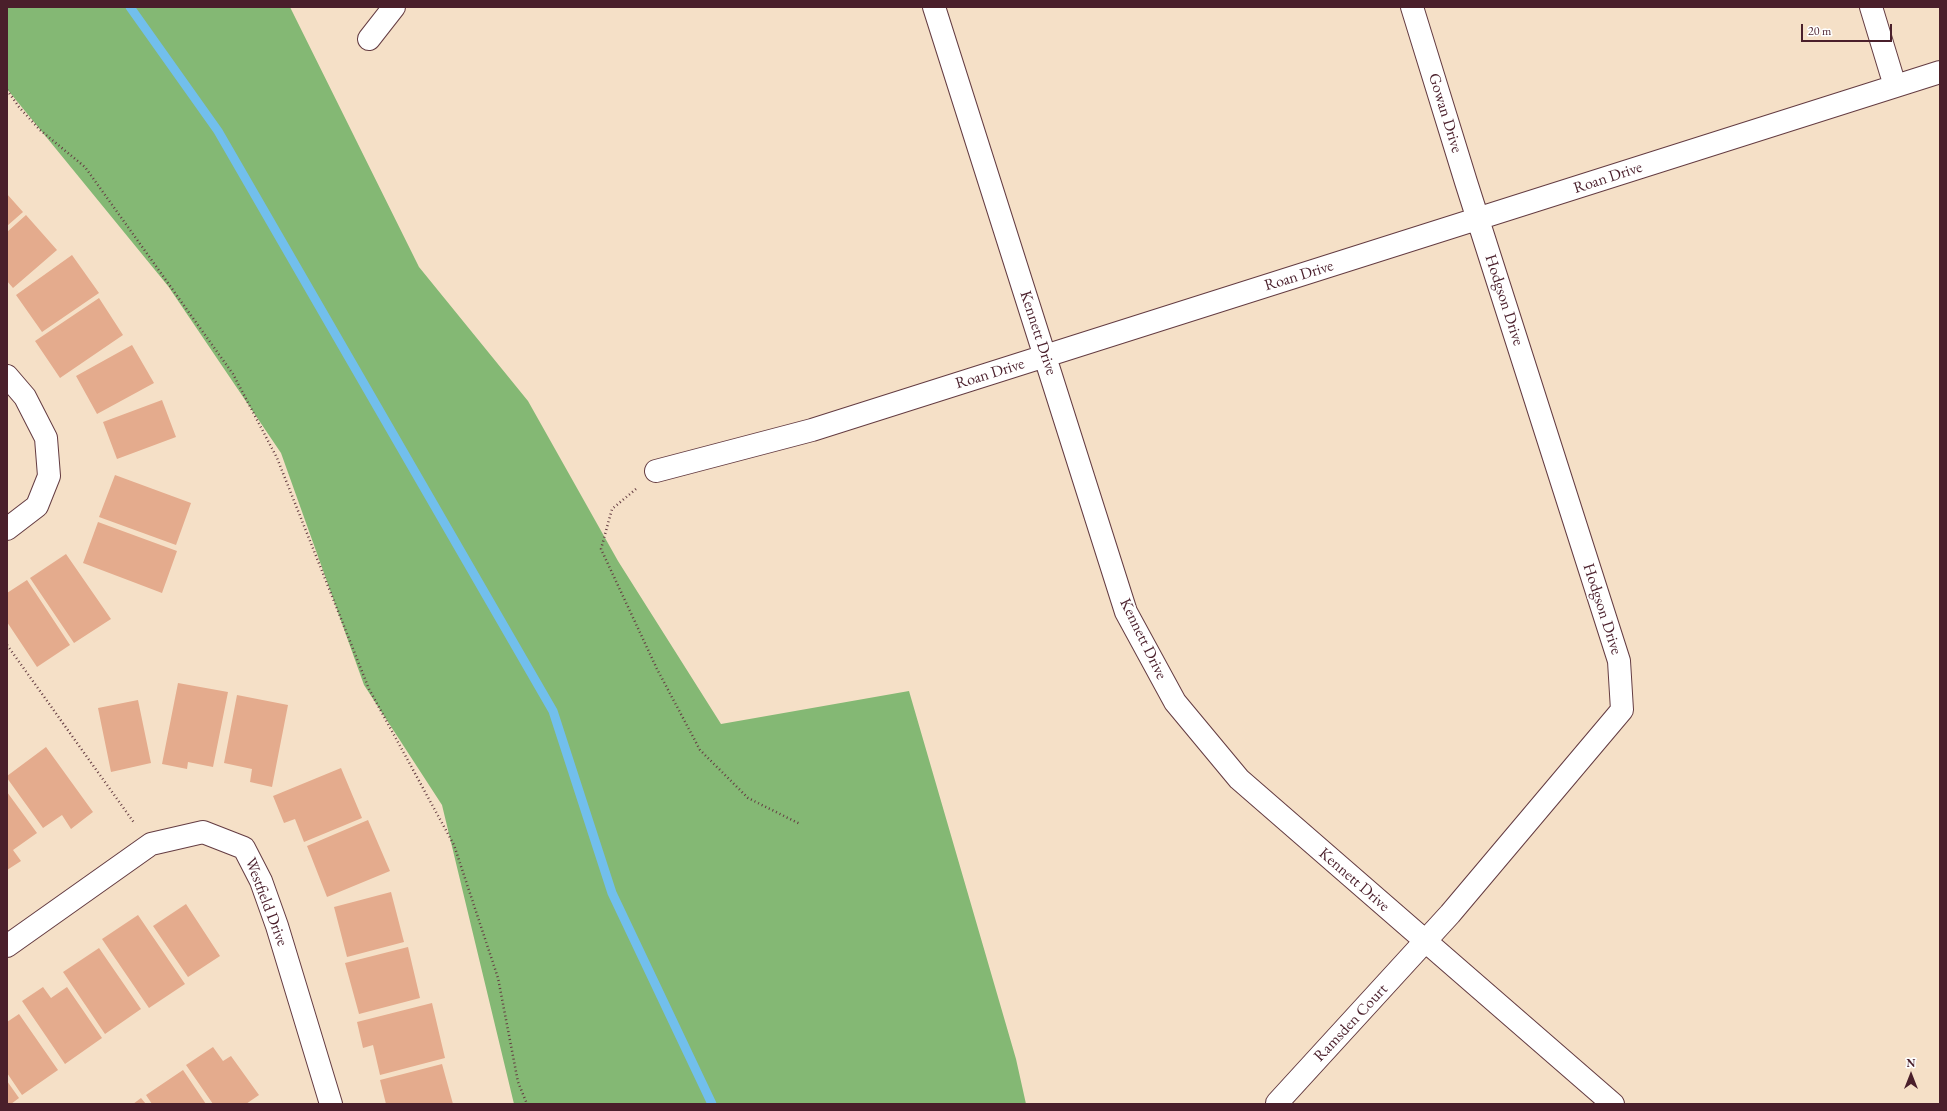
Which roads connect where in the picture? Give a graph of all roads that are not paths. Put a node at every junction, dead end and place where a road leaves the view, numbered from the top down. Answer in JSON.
{"nodes":[{"id":1,"x":394,"y":7,"type":"edge"},
{"id":2,"x":934,"y":7,"type":"edge"},
{"id":3,"x":1412,"y":7,"type":"edge"},
{"id":4,"x":1871,"y":7,"type":"edge"},
{"id":5,"x":369,"y":39,"type":"dead end"},
{"id":6,"x":1940,"y":72,"type":"edge"},
{"id":7,"x":1895,"y":86,"type":"junction"},
{"id":8,"x":1478,"y":220,"type":"junction"},
{"id":9,"x":1045,"y":357,"type":"junction"},
{"id":10,"x":7,"y":376,"type":"edge"},
{"id":11,"x":656,"y":471,"type":"road end"},
{"id":12,"x":7,"y":529,"type":"edge"},
{"id":13,"x":1424,"y":941,"type":"junction"},
{"id":14,"x":7,"y":946,"type":"edge"},
{"id":15,"x":1277,"y":1103,"type":"dead end"},
{"id":16,"x":330,"y":1104,"type":"edge"},
{"id":17,"x":1614,"y":1104,"type":"edge"}],
"edges":[{"from":1,"to":5,"type":"street"},
{"from":2,"to":9,"type":"street","name":"Kennett Drive"},
{"from":3,"to":8,"type":"street","name":"Gowan Drive"},
{"from":4,"to":7,"type":"street"},
{"from":6,"to":7,"type":"street","name":"Roan Drive"},
{"from":7,"to":8,"type":"street","name":"Roan Drive"},
{"from":8,"to":9,"type":"street","name":"Roan Drive"},
{"from":8,"to":13,"type":"street","name":"Hodgson Drive"},
{"from":9,"to":11,"type":"street","name":"Roan Drive"},
{"from":9,"to":13,"type":"street","name":"Kennett Drive"},
{"from":10,"to":12,"type":"street"},
{"from":13,"to":15,"type":"street","name":"Ramsden Court"},
{"from":13,"to":17,"type":"street","name":"Kennett Drive"},
{"from":14,"to":16,"type":"street","name":"Westfield Drive"}]}
